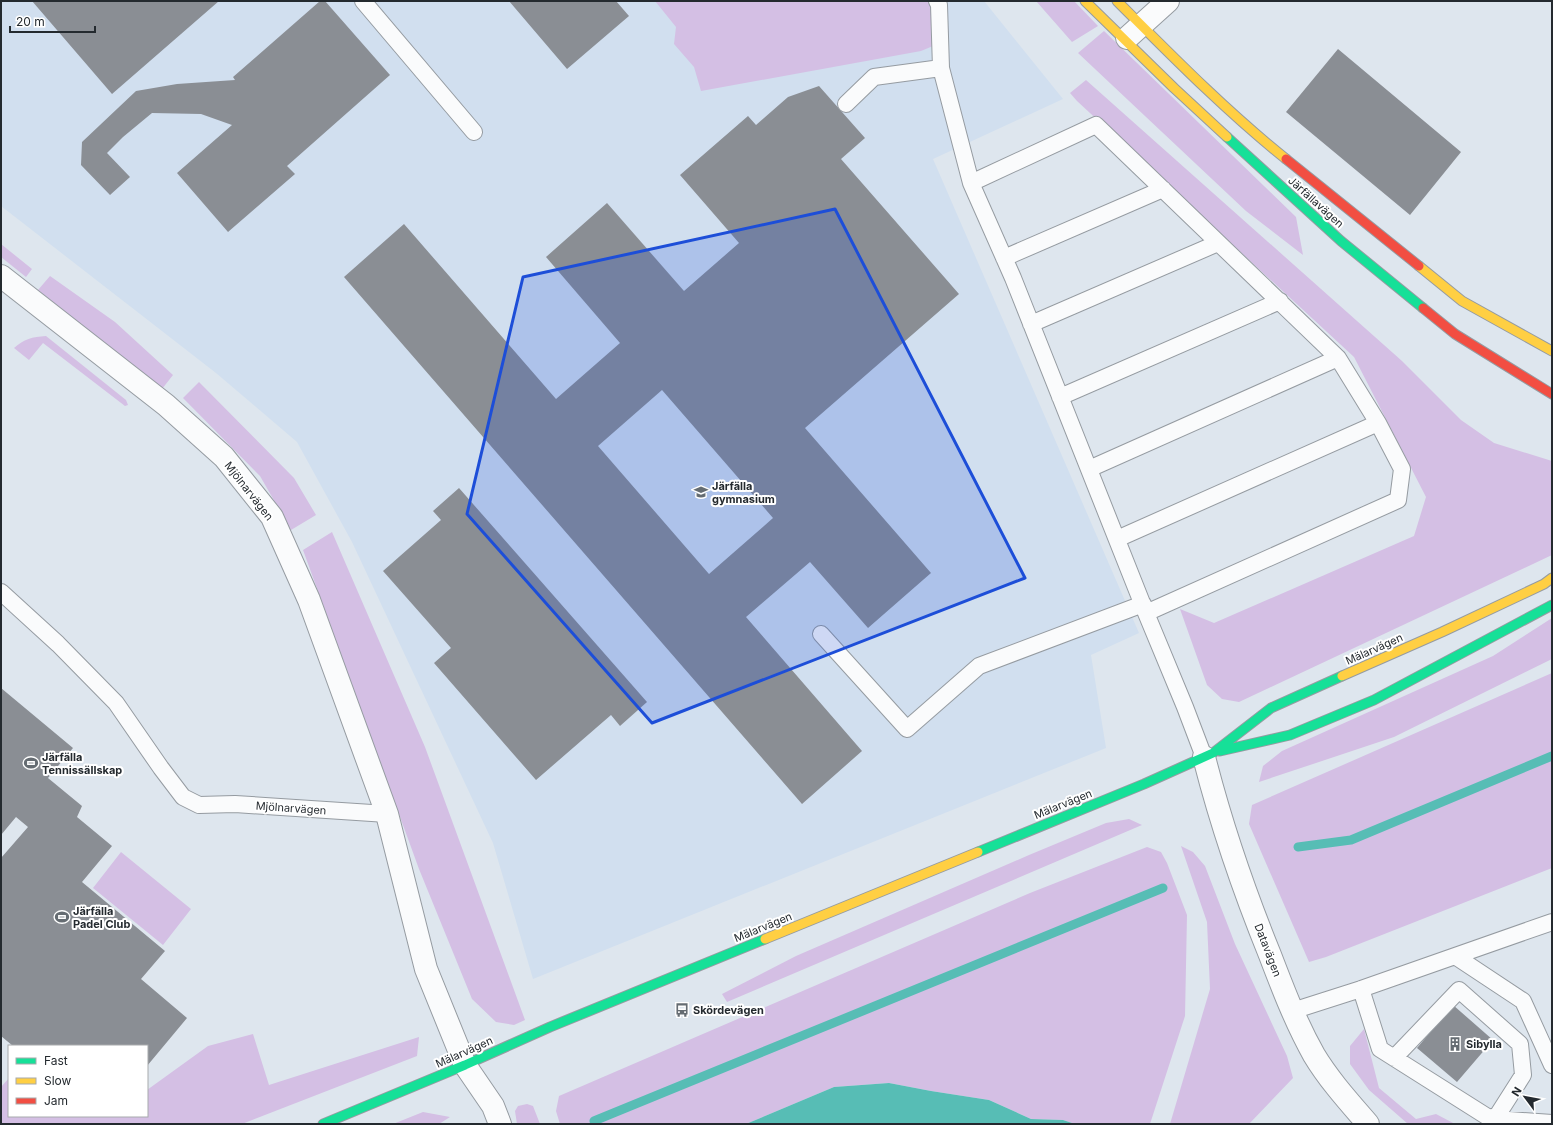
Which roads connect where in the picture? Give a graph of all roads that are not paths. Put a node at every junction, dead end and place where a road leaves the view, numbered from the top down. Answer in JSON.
{"nodes":[{"id":1,"x":363,"y":1,"type":"edge"},
{"id":2,"x":938,"y":1,"type":"edge"},
{"id":3,"x":1085,"y":1,"type":"edge"},
{"id":4,"x":1117,"y":1,"type":"edge"},
{"id":5,"x":1168,"y":1,"type":"edge"},
{"id":6,"x":1141,"y":25,"type":"junction"},
{"id":7,"x":1125,"y":40,"type":"junction"},
{"id":8,"x":941,"y":68,"type":"junction"},
{"id":9,"x":846,"y":104,"type":"dead end"},
{"id":10,"x":474,"y":132,"type":"dead end"},
{"id":11,"x":972,"y":183,"type":"junction"},
{"id":12,"x":1163,"y":189,"type":"junction"},
{"id":13,"x":1218,"y":243,"type":"junction"},
{"id":14,"x":1004,"y":258,"type":"junction"},
{"id":15,"x":1,"y":276,"type":"edge"},
{"id":16,"x":1280,"y":302,"type":"junction"},
{"id":17,"x":1031,"y":324,"type":"junction"},
{"id":18,"x":1552,"y":351,"type":"edge"},
{"id":19,"x":1338,"y":358,"type":"junction"},
{"id":20,"x":1552,"y":394,"type":"edge"},
{"id":21,"x":1060,"y":397,"type":"junction"},
{"id":22,"x":1378,"y":423,"type":"junction"},
{"id":23,"x":1089,"y":470,"type":"junction"},
{"id":24,"x":1117,"y":539,"type":"junction"},
{"id":25,"x":1552,"y":578,"type":"edge"},
{"id":26,"x":1,"y":592,"type":"edge"},
{"id":27,"x":1552,"y":605,"type":"edge"},
{"id":28,"x":1144,"y":609,"type":"junction"},
{"id":29,"x":821,"y":634,"type":"dead end"},
{"id":30,"x":1208,"y":755,"type":"junction"},
{"id":31,"x":387,"y":814,"type":"junction"},
{"id":32,"x":1552,"y":922,"type":"edge"},
{"id":33,"x":1455,"y":956,"type":"junction"},
{"id":34,"x":1361,"y":989,"type":"junction"},
{"id":35,"x":1292,"y":1011,"type":"junction"},
{"id":36,"x":1394,"y":1058,"type":"junction"},
{"id":37,"x":465,"y":1065,"type":"junction"},
{"id":38,"x":1552,"y":1065,"type":"edge"},
{"id":39,"x":1495,"y":1119,"type":"junction"},
{"id":40,"x":1552,"y":1123,"type":"edge"},
{"id":41,"x":323,"y":1124,"type":"edge"},
{"id":42,"x":500,"y":1124,"type":"edge"},
{"id":43,"x":1368,"y":1124,"type":"edge"}],
"edges":[{"from":1,"to":10,"type":"lane"},
{"from":2,"to":8,"type":"lane"},
{"from":3,"to":7,"type":"street","name":"Järfällavägen"},
{"from":4,"to":6,"type":"street","name":"Järfällavägen"},
{"from":5,"to":6,"type":"street"},
{"from":6,"to":7,"type":"street"},
{"from":6,"to":18,"type":"street","name":"Järfällavägen"},
{"from":7,"to":20,"type":"street","name":"Järfällavägen"},
{"from":8,"to":9,"type":"lane"},
{"from":8,"to":11,"type":"lane"},
{"from":11,"to":12,"type":"lane"},
{"from":11,"to":14,"type":"lane"},
{"from":12,"to":13,"type":"lane"},
{"from":12,"to":14,"type":"lane"},
{"from":13,"to":16,"type":"lane"},
{"from":13,"to":17,"type":"lane"},
{"from":14,"to":17,"type":"lane"},
{"from":15,"to":31,"type":"street","name":"Mjölnarvägen"},
{"from":16,"to":19,"type":"lane"},
{"from":16,"to":21,"type":"lane"},
{"from":17,"to":21,"type":"lane"},
{"from":19,"to":22,"type":"lane"},
{"from":19,"to":23,"type":"lane"},
{"from":21,"to":23,"type":"lane"},
{"from":22,"to":24,"type":"lane"},
{"from":22,"to":28,"type":"lane"},
{"from":23,"to":24,"type":"lane"},
{"from":24,"to":28,"type":"lane"},
{"from":25,"to":30,"type":"street","name":"Mälarvägen"},
{"from":26,"to":31,"type":"lane","name":"Mjölnarvägen"},
{"from":27,"to":30,"type":"street","name":"Mälarvägen"},
{"from":28,"to":29,"type":"lane"},
{"from":28,"to":30,"type":"lane"},
{"from":30,"to":35,"type":"street","name":"Datavägen"},
{"from":30,"to":37,"type":"street","name":"Mälarvägen"},
{"from":31,"to":37,"type":"street","name":"Mjölnarvägen"},
{"from":32,"to":33,"type":"lane"},
{"from":33,"to":34,"type":"lane"},
{"from":33,"to":38,"type":"lane"},
{"from":34,"to":35,"type":"lane"},
{"from":34,"to":36,"type":"lane"},
{"from":35,"to":43,"type":"street","name":"Datavägen"},
{"from":36,"to":39,"type":"lane"},
{"from":36,"to":39,"type":"lane"},
{"from":37,"to":41,"type":"street","name":"Mälarvägen"},
{"from":37,"to":42,"type":"street"},
{"from":39,"to":40,"type":"lane"}]}
